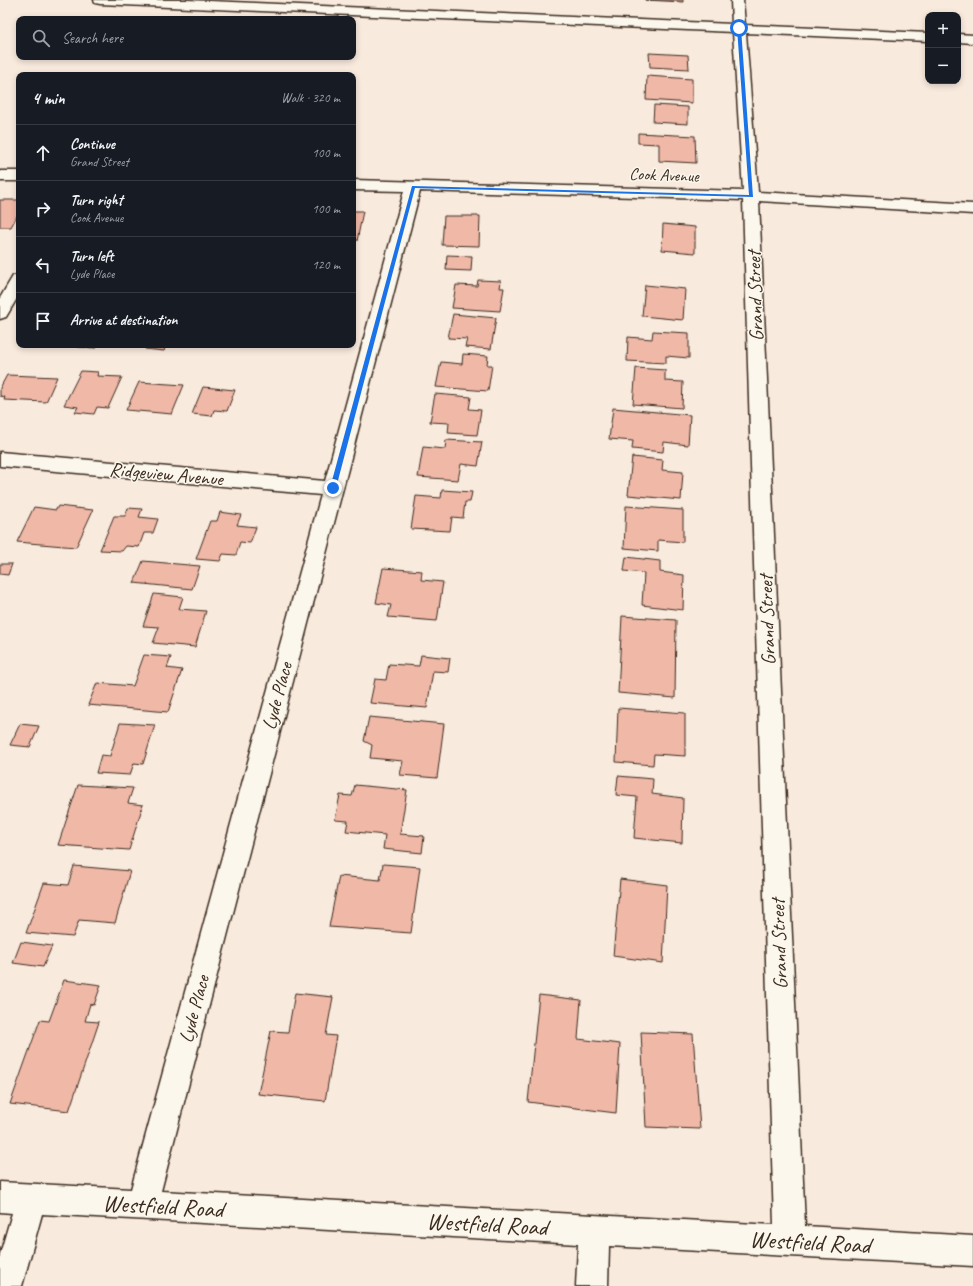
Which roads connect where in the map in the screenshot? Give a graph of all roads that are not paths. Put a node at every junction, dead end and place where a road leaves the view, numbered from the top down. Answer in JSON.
{"nodes":[{"id":1,"x":100,"y":0,"type":"edge"},
{"id":2,"x":737,"y":0,"type":"edge"},
{"id":3,"x":204,"y":2,"type":"edge"},
{"id":4,"x":739,"y":28,"type":"junction"},
{"id":5,"x":925,"y":37,"type":"edge"},
{"id":6,"x":961,"y":38,"type":"edge"},
{"id":7,"x":973,"y":39,"type":"edge"},
{"id":8,"x":0,"y":176,"type":"edge"},
{"id":9,"x":16,"y":176,"type":"edge"},
{"id":10,"x":356,"y":185,"type":"edge"},
{"id":11,"x":413,"y":187,"type":"junction"},
{"id":12,"x":751,"y":196,"type":"junction"},
{"id":13,"x":973,"y":209,"type":"edge"},
{"id":14,"x":16,"y":285,"type":"edge"},
{"id":15,"x":0,"y":313,"type":"edge"},
{"id":16,"x":0,"y":459,"type":"edge"},
{"id":17,"x":333,"y":488,"type":"junction"},
{"id":18,"x":0,"y":1197,"type":"edge"},
{"id":19,"x":31,"y":1199,"type":"junction"},
{"id":20,"x":142,"y":1205,"type":"junction"},
{"id":21,"x":594,"y":1230,"type":"junction"},
{"id":22,"x":790,"y":1241,"type":"junction"},
{"id":23,"x":973,"y":1251,"type":"edge"},
{"id":24,"x":6,"y":1286,"type":"edge"},
{"id":25,"x":592,"y":1286,"type":"edge"}],
"edges":[{"from":1,"to":3,"type":"street"},
{"from":2,"to":4,"type":"street","name":"Grand Street"},
{"from":3,"to":4,"type":"street"},
{"from":4,"to":5,"type":"street"},
{"from":4,"to":12,"type":"street","name":"Grand Street"},
{"from":6,"to":7,"type":"street"},
{"from":8,"to":9,"type":"street"},
{"from":10,"to":11,"type":"street","name":"Cook Avenue"},
{"from":11,"to":12,"type":"street","name":"Cook Avenue"},
{"from":11,"to":17,"type":"street","name":"Lyde Place"},
{"from":12,"to":13,"type":"street","name":"Cook Avenue"},
{"from":12,"to":22,"type":"street","name":"Grand Street"},
{"from":14,"to":15,"type":"street"},
{"from":16,"to":17,"type":"street","name":"Ridgeview Avenue"},
{"from":17,"to":20,"type":"street","name":"Lyde Place"},
{"from":18,"to":19,"type":"street","name":"Westfield Road"},
{"from":19,"to":20,"type":"street","name":"Westfield Road"},
{"from":19,"to":24,"type":"street"},
{"from":20,"to":21,"type":"street","name":"Westfield Road"},
{"from":21,"to":22,"type":"street","name":"Westfield Road"},
{"from":21,"to":25,"type":"street"},
{"from":22,"to":23,"type":"street","name":"Westfield Road"}]}
